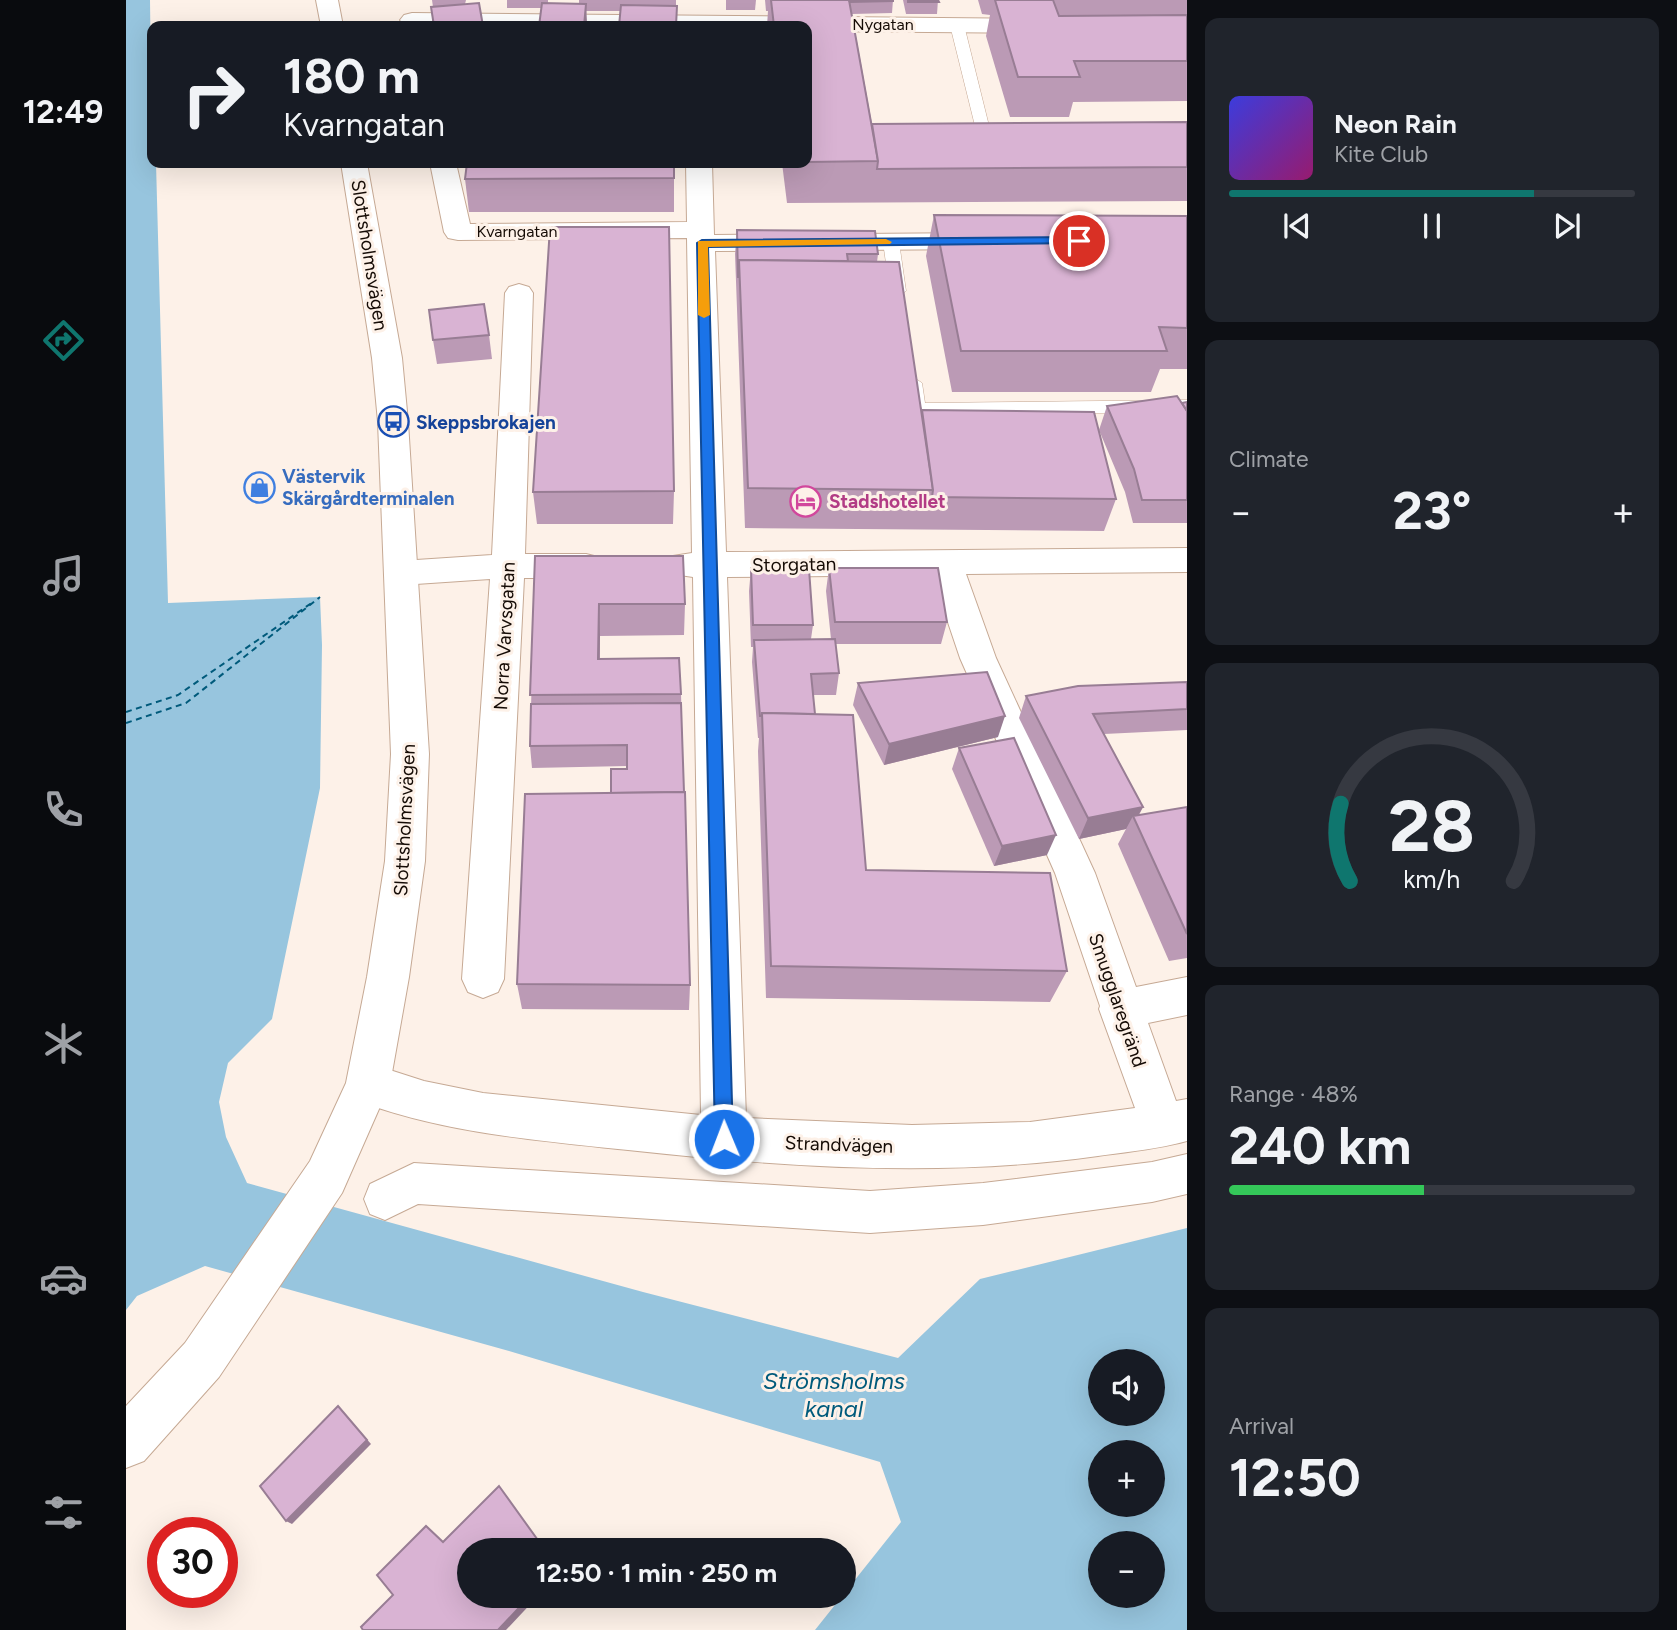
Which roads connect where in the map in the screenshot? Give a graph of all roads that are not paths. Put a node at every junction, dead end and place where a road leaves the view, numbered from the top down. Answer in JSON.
{"nodes":[{"id":1,"x":327,"y":0,"type":"edge"},
{"id":2,"x":960,"y":0,"type":"edge"},
{"id":3,"x":413,"y":15,"type":"edge"},
{"id":4,"x":693,"y":16,"type":"edge"},
{"id":5,"x":331,"y":21,"type":"edge"},
{"id":6,"x":961,"y":25,"type":"junction"},
{"id":7,"x":1062,"y":26,"type":"edge"},
{"id":8,"x":1012,"y":138,"type":"edge"},
{"id":9,"x":355,"y":168,"type":"edge"},
{"id":10,"x":444,"y":168,"type":"edge"},
{"id":11,"x":699,"y":168,"type":"edge"},
{"id":12,"x":702,"y":237,"type":"junction"},
{"id":13,"x":1012,"y":241,"type":"edge"},
{"id":14,"x":891,"y":242,"type":"junction"},
{"id":15,"x":519,"y":293,"type":"dead end"},
{"id":16,"x":901,"y":306,"type":"edge"},
{"id":17,"x":911,"y":371,"type":"edge"},
{"id":18,"x":1187,"y":406,"type":"edge"},
{"id":19,"x":1187,"y":560,"type":"edge"},
{"id":20,"x":944,"y":561,"type":"junction"},
{"id":21,"x":656,"y":565,"type":"edge"},
{"id":22,"x":709,"y":565,"type":"junction"},
{"id":23,"x":508,"y":566,"type":"junction"},
{"id":24,"x":615,"y":566,"type":"edge"},
{"id":25,"x":401,"y":573,"type":"junction"},
{"id":26,"x":484,"y":979,"type":"dead end"},
{"id":27,"x":1187,"y":996,"type":"edge"},
{"id":28,"x":1120,"y":1009,"type":"junction"},
{"id":29,"x":368,"y":1084,"type":"junction"},
{"id":30,"x":1175,"y":1123,"type":"edge"},
{"id":31,"x":724,"y":1139,"type":"junction"},
{"id":32,"x":1187,"y":1174,"type":"edge"},
{"id":33,"x":385,"y":1199,"type":"dead end"},
{"id":34,"x":126,"y":1443,"type":"edge"}],
"edges":[{"from":1,"to":5,"type":"street"},
{"from":2,"to":6,"type":"street"},
{"from":3,"to":4,"type":"street","name":"Nygatan"},
{"from":4,"to":6,"type":"street","name":"Nygatan"},
{"from":6,"to":7,"type":"street","name":"Nygatan"},
{"from":6,"to":8,"type":"lane"},
{"from":9,"to":25,"type":"street","name":"Slottsholmsvägen"},
{"from":10,"to":12,"type":"street","name":"Kvarngatan"},
{"from":11,"to":12,"type":"street"},
{"from":12,"to":14,"type":"street","name":"Kvarngatan"},
{"from":12,"to":22,"type":"street"},
{"from":13,"to":14,"type":"street","name":"Kvarngatan"},
{"from":14,"to":16,"type":"lane"},
{"from":15,"to":23,"type":"street","name":"Norra Varvsgatan"},
{"from":17,"to":18,"type":"lane"},
{"from":19,"to":20,"type":"street","name":"Storgatan"},
{"from":20,"to":22,"type":"street","name":"Storgatan"},
{"from":20,"to":28,"type":"street","name":"Smugglaregränd"},
{"from":21,"to":22,"type":"street","name":"Storgatan"},
{"from":22,"to":31,"type":"street"},
{"from":23,"to":24,"type":"street"},
{"from":23,"to":25,"type":"street"},
{"from":23,"to":26,"type":"street","name":"Norra Varvsgatan"},
{"from":25,"to":29,"type":"street","name":"Slottsholmsvägen"},
{"from":27,"to":28,"type":"street"},
{"from":28,"to":30,"type":"street","name":"Smugglaregränd"},
{"from":29,"to":31,"type":"street","name":"Strandvägen"},
{"from":29,"to":34,"type":"street","name":"Slottsholmsvägen"},
{"from":30,"to":31,"type":"street","name":"Strandvägen"},
{"from":32,"to":33,"type":"street"}]}
